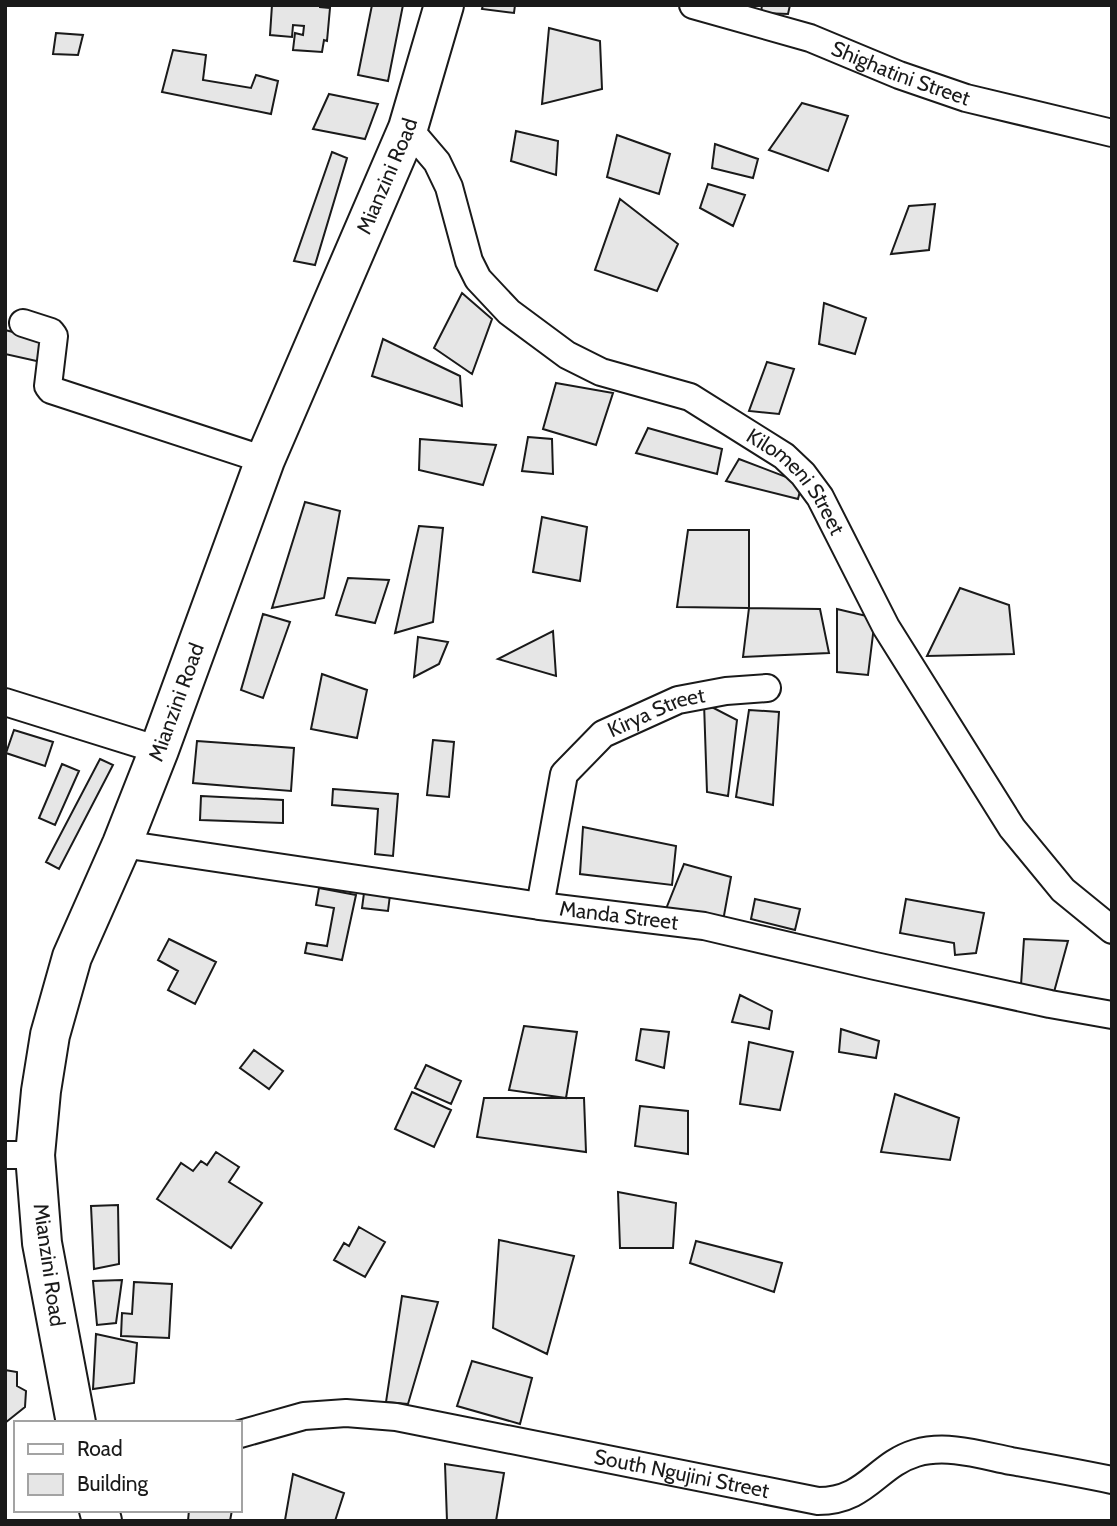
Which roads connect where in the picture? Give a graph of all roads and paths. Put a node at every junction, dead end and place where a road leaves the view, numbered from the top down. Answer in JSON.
{"nodes":[{"id":1,"x":444,"y":5,"type":"edge"},
{"id":2,"x":693,"y":5,"type":"edge"},
{"id":3,"x":408,"y":128,"type":"junction"},
{"id":4,"x":1112,"y":133,"type":"edge"},
{"id":5,"x":23,"y":323,"type":"dead end"},
{"id":6,"x":265,"y":460,"type":"junction"},
{"id":7,"x":767,"y":688,"type":"dead end"},
{"id":8,"x":5,"y":702,"type":"edge"},
{"id":9,"x":159,"y":750,"type":"junction"},
{"id":10,"x":122,"y":844,"type":"junction"},
{"id":11,"x":540,"y":906,"type":"junction"},
{"id":12,"x":1112,"y":930,"type":"edge"},
{"id":13,"x":1112,"y":1015,"type":"edge"},
{"id":14,"x":20,"y":1155,"type":"edge"},
{"id":15,"x":76,"y":1421,"type":"edge"},
{"id":16,"x":242,"y":1433,"type":"edge"},
{"id":17,"x":1112,"y":1480,"type":"edge"}],
"edges":[{"from":1,"to":3,"type":"street","name":"Mianzini Road"},
{"from":2,"to":4,"type":"street","name":"Shighatini Street"},
{"from":3,"to":6,"type":"street","name":"Mianzini Road"},
{"from":3,"to":12,"type":"street","name":"Kilomeni Street"},
{"from":5,"to":6,"type":"street"},
{"from":6,"to":9,"type":"street","name":"Mianzini Road"},
{"from":7,"to":11,"type":"street","name":"Kirya Street"},
{"from":8,"to":9,"type":"street"},
{"from":9,"to":10,"type":"street","name":"Mianzini Road"},
{"from":10,"to":11,"type":"street","name":"Manda Street"},
{"from":10,"to":14,"type":"street","name":"Mianzini Road"},
{"from":11,"to":13,"type":"street","name":"Manda Street"},
{"from":14,"to":15,"type":"street","name":"Mianzini Road"},
{"from":16,"to":17,"type":"street","name":"South Ngujini Street"}]}
